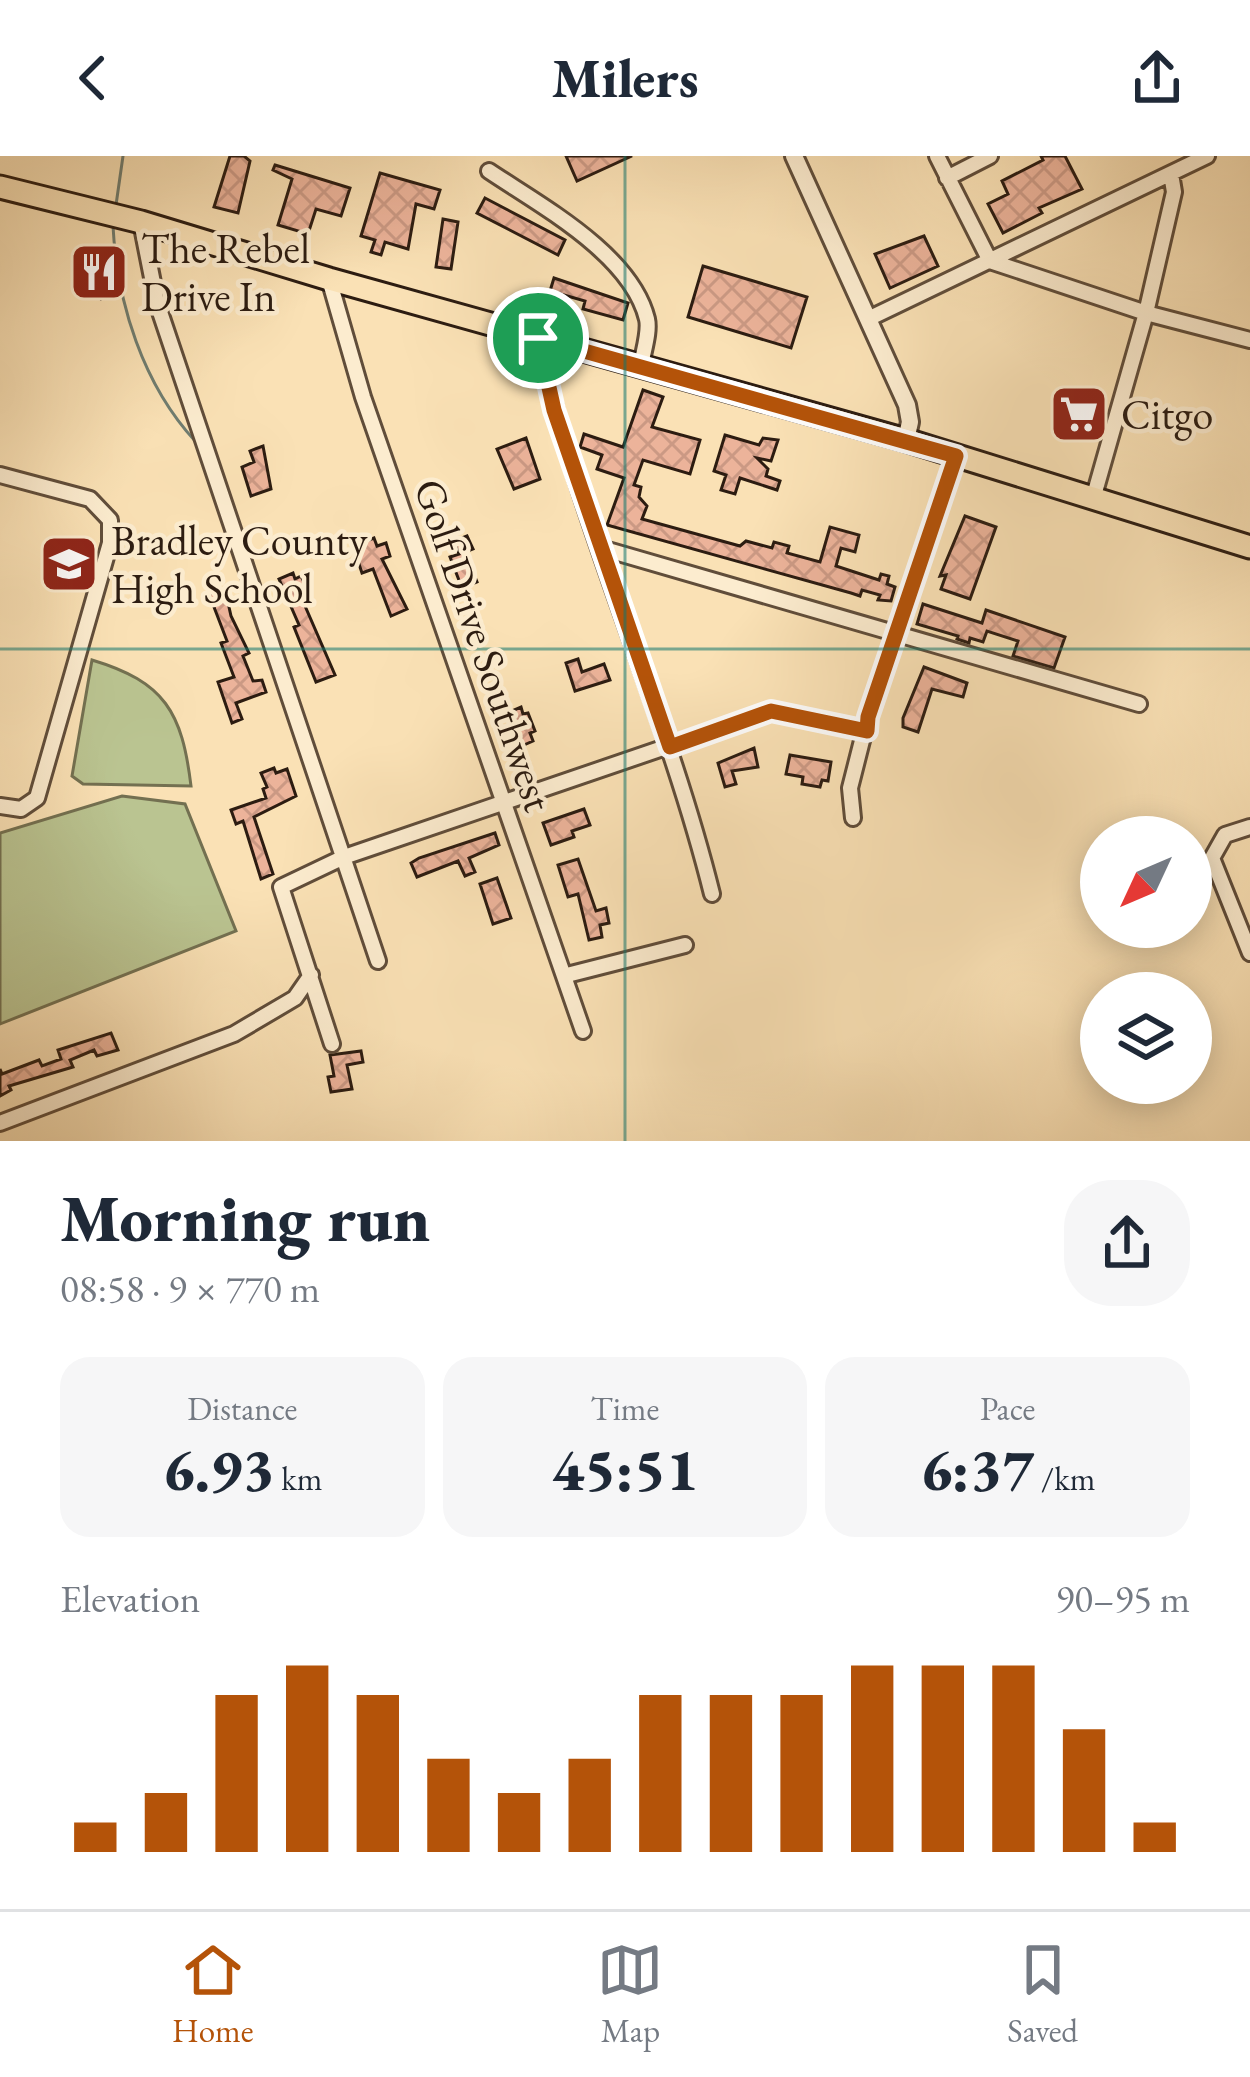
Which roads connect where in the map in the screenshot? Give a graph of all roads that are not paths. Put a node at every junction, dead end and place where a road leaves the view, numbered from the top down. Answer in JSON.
{"nodes":[{"id":1,"x":794,"y":156,"type":"edge"},
{"id":2,"x":937,"y":156,"type":"edge"},
{"id":3,"x":990,"y":156,"type":"edge"},
{"id":4,"x":1204,"y":157,"type":"edge"},
{"id":5,"x":489,"y":171,"type":"dead end"},
{"id":6,"x":1171,"y":174,"type":"junction"},
{"id":7,"x":947,"y":178,"type":"junction"},
{"id":8,"x":0,"y":187,"type":"edge"},
{"id":9,"x":141,"y":222,"type":"junction"},
{"id":10,"x":990,"y":261,"type":"junction"},
{"id":11,"x":329,"y":279,"type":"junction"},
{"id":12,"x":1146,"y":313,"type":"junction"},
{"id":13,"x":870,"y":318,"type":"junction"},
{"id":14,"x":538,"y":338,"type":"junction"},
{"id":15,"x":1250,"y":340,"type":"edge"},
{"id":16,"x":640,"y":366,"type":"junction"},
{"id":17,"x":906,"y":440,"type":"junction"},
{"id":18,"x":956,"y":456,"type":"junction"},
{"id":19,"x":0,"y":475,"type":"edge"},
{"id":20,"x":1093,"y":499,"type":"junction"},
{"id":21,"x":1250,"y":547,"type":"edge"},
{"id":22,"x":601,"y":548,"type":"junction"},
{"id":23,"x":897,"y":633,"type":"junction"},
{"id":24,"x":1138,"y":704,"type":"dead end"},
{"id":25,"x":867,"y":731,"type":"junction"},
{"id":26,"x":670,"y":747,"type":"junction"},
{"id":27,"x":502,"y":801,"type":"junction"},
{"id":28,"x":0,"y":806,"type":"edge"},
{"id":29,"x":853,"y":818,"type":"dead end"},
{"id":30,"x":1250,"y":827,"type":"edge"},
{"id":31,"x":344,"y":857,"type":"junction"},
{"id":32,"x":712,"y":894,"type":"dead end"},
{"id":33,"x":686,"y":945,"type":"dead end"},
{"id":34,"x":1250,"y":953,"type":"edge"},
{"id":35,"x":378,"y":961,"type":"dead end"},
{"id":36,"x":311,"y":975,"type":"junction"},
{"id":37,"x":567,"y":975,"type":"junction"},
{"id":38,"x":584,"y":1030,"type":"dead end"},
{"id":39,"x":332,"y":1044,"type":"dead end"},
{"id":40,"x":0,"y":1123,"type":"edge"}],
"edges":[{"from":1,"to":13,"type":"street"},
{"from":2,"to":7,"type":"street"},
{"from":3,"to":7,"type":"street"},
{"from":4,"to":6,"type":"street"},
{"from":5,"to":16,"type":"street"},
{"from":6,"to":10,"type":"street"},
{"from":6,"to":12,"type":"street"},
{"from":7,"to":10,"type":"street"},
{"from":8,"to":9,"type":"main road"},
{"from":9,"to":11,"type":"main road"},
{"from":9,"to":31,"type":"street"},
{"from":10,"to":12,"type":"street"},
{"from":10,"to":13,"type":"street"},
{"from":11,"to":14,"type":"main road"},
{"from":11,"to":27,"type":"street","name":"Golf Drive Southwest"},
{"from":12,"to":15,"type":"street"},
{"from":12,"to":20,"type":"street"},
{"from":13,"to":17,"type":"street"},
{"from":14,"to":16,"type":"main road"},
{"from":14,"to":22,"type":"street"},
{"from":16,"to":17,"type":"main road"},
{"from":17,"to":18,"type":"main road"},
{"from":18,"to":20,"type":"main road"},
{"from":18,"to":23,"type":"street"},
{"from":19,"to":28,"type":"street"},
{"from":20,"to":21,"type":"main road"},
{"from":22,"to":23,"type":"street"},
{"from":22,"to":26,"type":"street"},
{"from":23,"to":24,"type":"street"},
{"from":23,"to":25,"type":"street"},
{"from":25,"to":26,"type":"street"},
{"from":25,"to":29,"type":"street"},
{"from":26,"to":27,"type":"street"},
{"from":26,"to":32,"type":"street"},
{"from":27,"to":31,"type":"street"},
{"from":27,"to":37,"type":"street","name":"Golf Drive Southwest"},
{"from":30,"to":34,"type":"street"},
{"from":31,"to":35,"type":"street"},
{"from":31,"to":36,"type":"street"},
{"from":33,"to":37,"type":"street"},
{"from":36,"to":39,"type":"street"},
{"from":36,"to":40,"type":"street"},
{"from":37,"to":38,"type":"street","name":"Golf Drive Southwest"}]}
